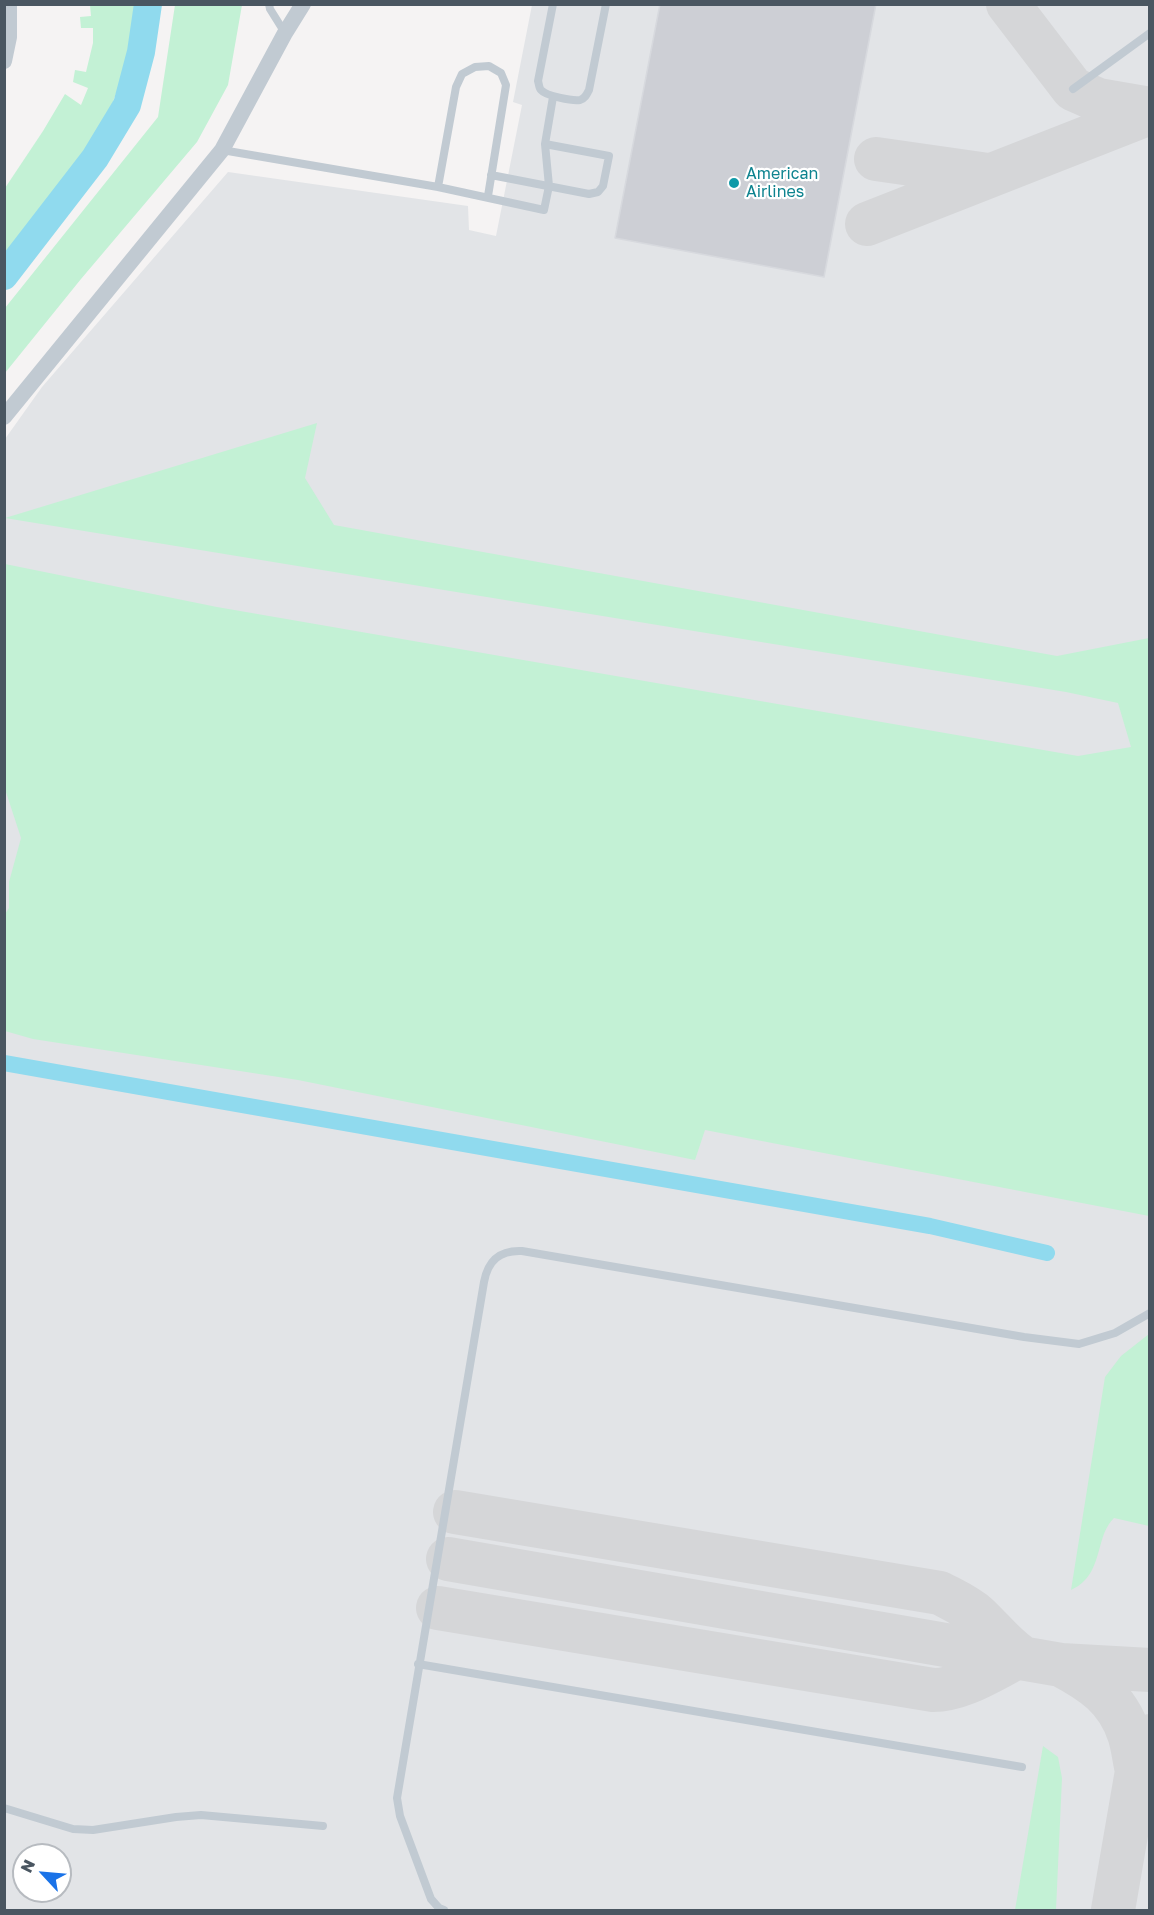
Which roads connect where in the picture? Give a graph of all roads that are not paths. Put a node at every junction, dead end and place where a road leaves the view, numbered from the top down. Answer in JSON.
{"nodes":[{"id":1,"x":9,"y":4,"type":"edge"},
{"id":2,"x":269,"y":4,"type":"edge"},
{"id":3,"x":303,"y":4,"type":"edge"},
{"id":4,"x":553,"y":4,"type":"edge"},
{"id":5,"x":606,"y":4,"type":"edge"},
{"id":6,"x":285,"y":33,"type":"junction"},
{"id":7,"x":1149,"y":33,"type":"edge"},
{"id":8,"x":4,"y":61,"type":"edge"},
{"id":9,"x":1073,"y":89,"type":"dead end"},
{"id":10,"x":553,"y":97,"type":"junction"},
{"id":11,"x":545,"y":144,"type":"junction"},
{"id":12,"x":222,"y":150,"type":"junction"},
{"id":13,"x":491,"y":176,"type":"junction"},
{"id":14,"x":549,"y":186,"type":"junction"},
{"id":15,"x":438,"y":187,"type":"junction"},
{"id":16,"x":488,"y":196,"type":"junction"},
{"id":17,"x":4,"y":417,"type":"edge"},
{"id":18,"x":1149,"y":1313,"type":"edge"},
{"id":19,"x":418,"y":1664,"type":"junction"},
{"id":20,"x":1022,"y":1767,"type":"dead end"},
{"id":21,"x":4,"y":1808,"type":"edge"},
{"id":22,"x":323,"y":1826,"type":"dead end"},
{"id":23,"x":444,"y":1911,"type":"edge"}],
"edges":[{"from":1,"to":8,"type":"street"},
{"from":2,"to":6,"type":"lane"},
{"from":3,"to":6,"type":"street"},
{"from":4,"to":10,"type":"lane"},
{"from":5,"to":10,"type":"lane"},
{"from":6,"to":12,"type":"street"},
{"from":7,"to":9,"type":"lane"},
{"from":10,"to":11,"type":"lane"},
{"from":11,"to":14,"type":"lane"},
{"from":11,"to":14,"type":"lane"},
{"from":12,"to":15,"type":"lane"},
{"from":12,"to":17,"type":"street"},
{"from":13,"to":14,"type":"lane"},
{"from":13,"to":15,"type":"lane"},
{"from":13,"to":16,"type":"lane"},
{"from":14,"to":16,"type":"lane"},
{"from":15,"to":16,"type":"lane"},
{"from":18,"to":19,"type":"lane"},
{"from":19,"to":20,"type":"lane"},
{"from":19,"to":23,"type":"lane"},
{"from":21,"to":22,"type":"lane"}]}
